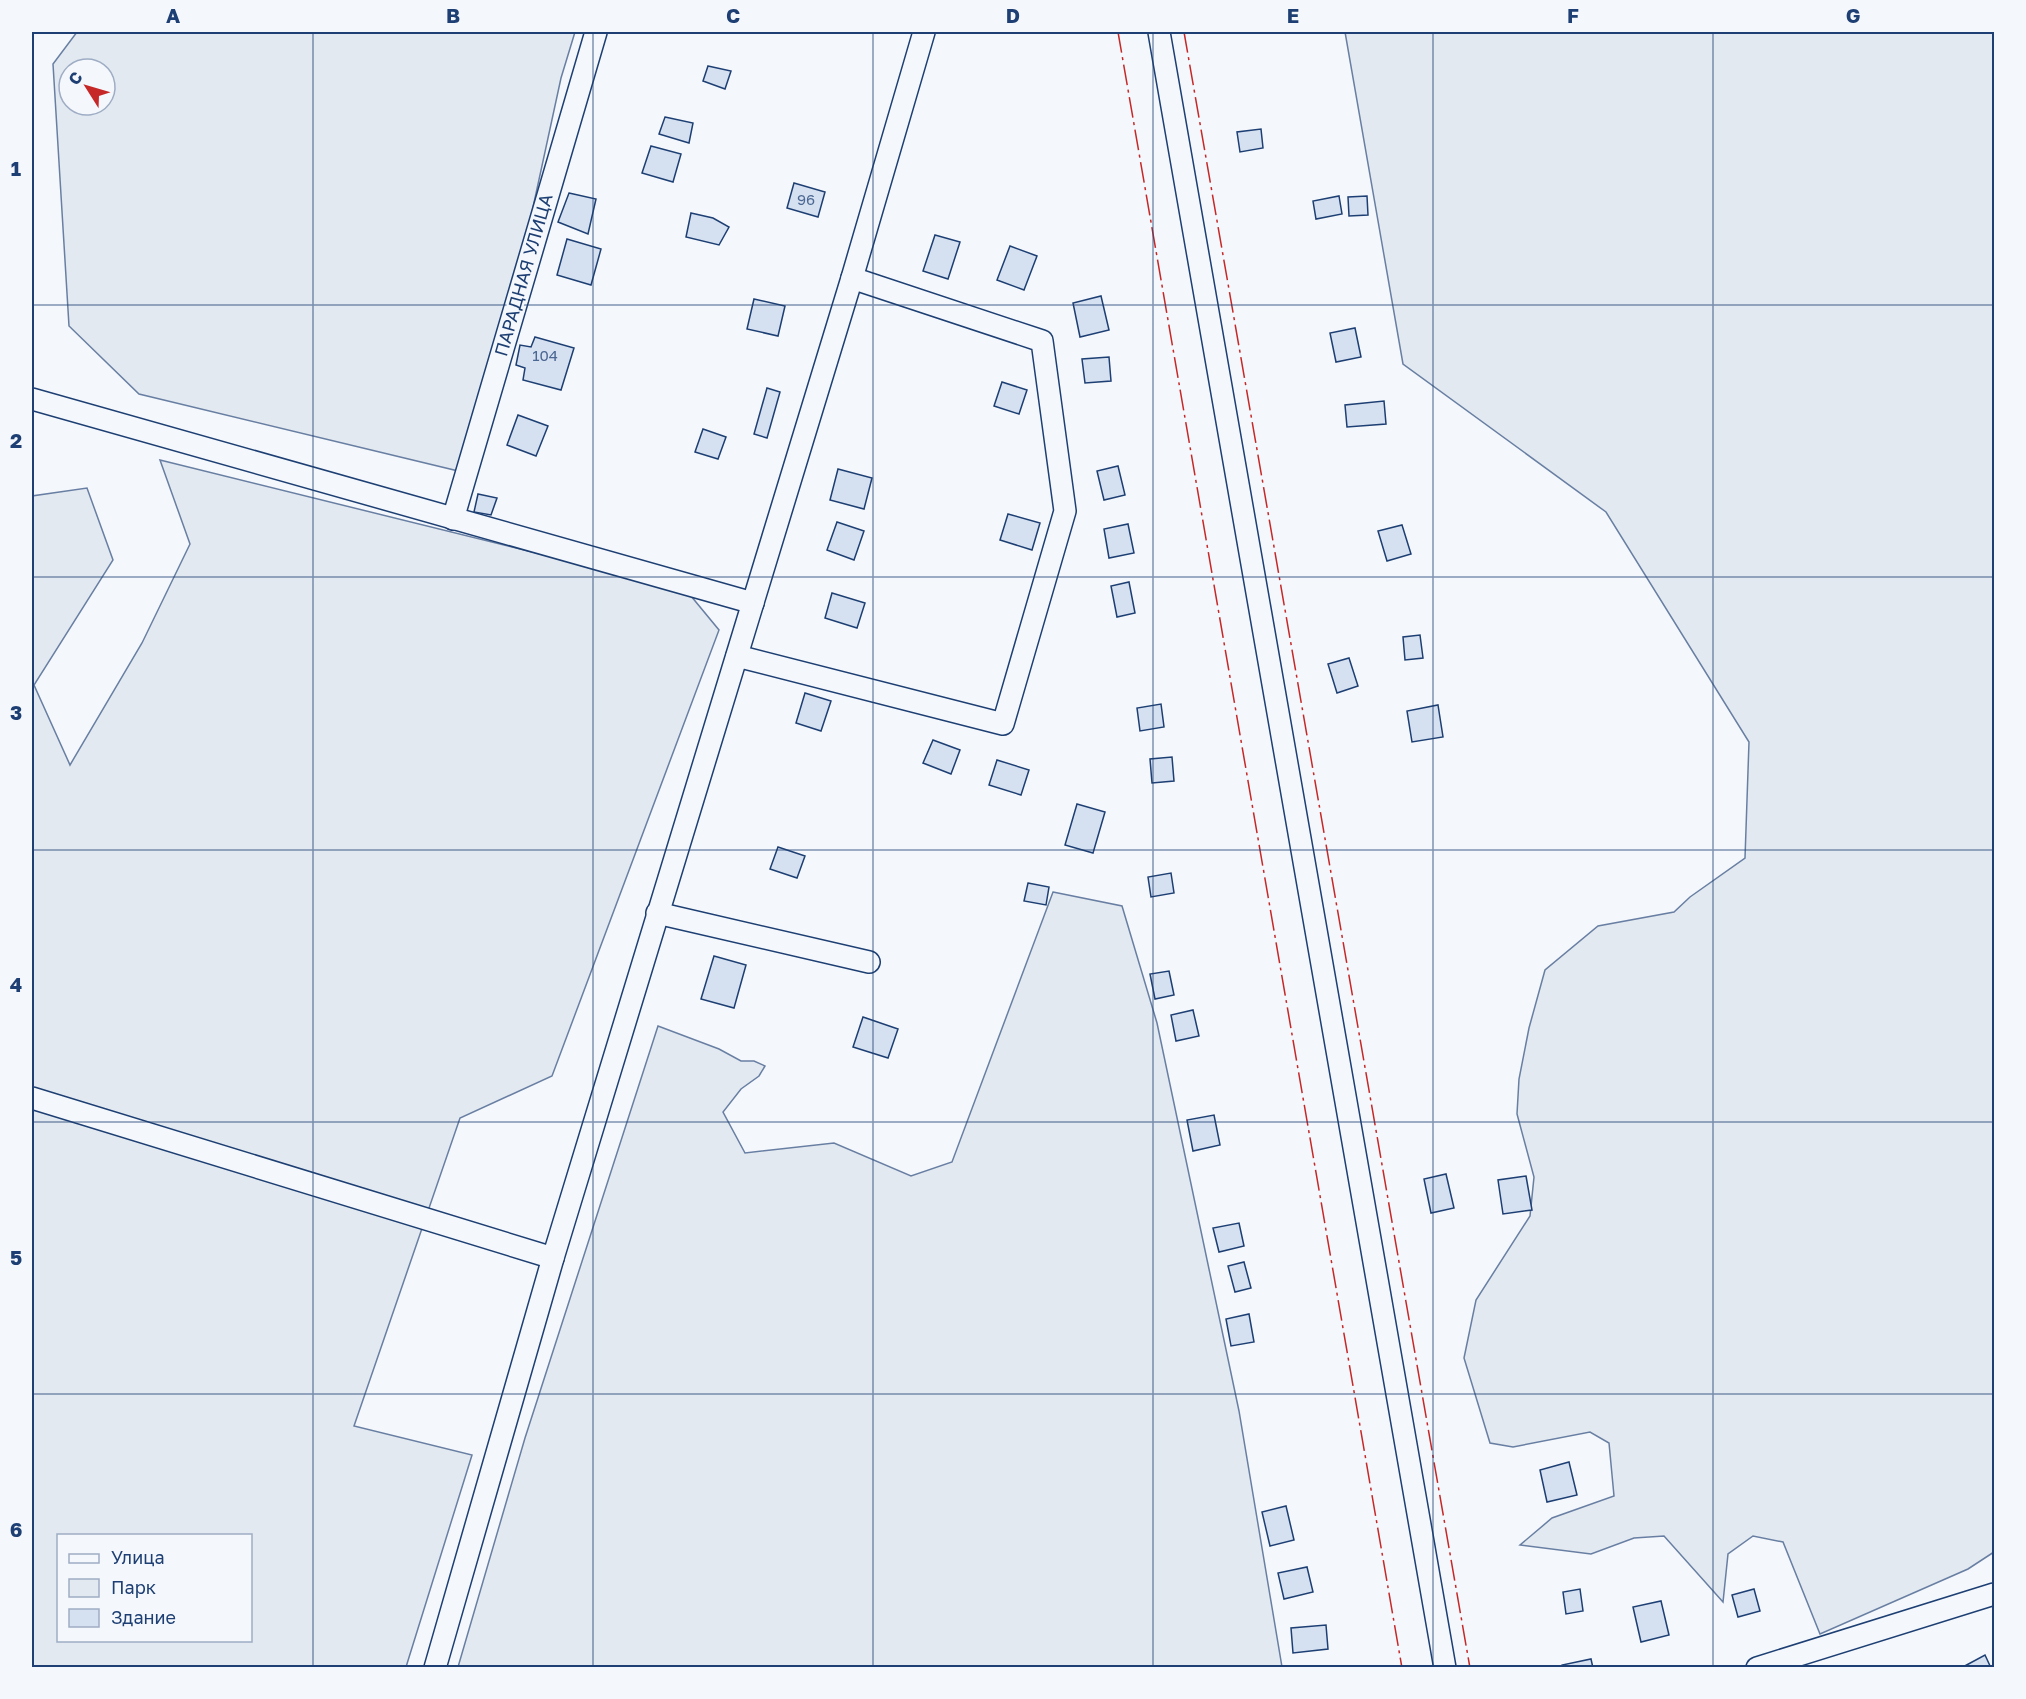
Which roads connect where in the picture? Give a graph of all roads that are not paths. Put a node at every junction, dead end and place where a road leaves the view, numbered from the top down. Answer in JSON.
{"nodes":[{"id":1,"x":596,"y":32,"type":"edge"},
{"id":2,"x":924,"y":32,"type":"edge"},
{"id":3,"x":1158,"y":32,"type":"edge"},
{"id":4,"x":852,"y":278,"type":"junction"},
{"id":5,"x":32,"y":399,"type":"edge"},
{"id":6,"x":453,"y":519,"type":"junction"},
{"id":7,"x":753,"y":603,"type":"junction"},
{"id":8,"x":737,"y":656,"type":"junction"},
{"id":9,"x":657,"y":913,"type":"junction"},
{"id":10,"x":869,"y":962,"type":"dead end"},
{"id":11,"x":32,"y":1098,"type":"edge"},
{"id":12,"x":553,"y":1257,"type":"junction"},
{"id":13,"x":1995,"y":1594,"type":"edge"},
{"id":14,"x":435,"y":1668,"type":"edge"},
{"id":15,"x":1445,"y":1668,"type":"edge"},
{"id":16,"x":1757,"y":1668,"type":"edge"}],
"edges":[{"from":1,"to":6,"type":"street","name":"ПАРАДНАЯ УЛИЦА"},
{"from":2,"to":4,"type":"street"},
{"from":3,"to":15,"type":"street"},
{"from":4,"to":7,"type":"street"},
{"from":4,"to":8,"type":"street"},
{"from":5,"to":6,"type":"street"},
{"from":6,"to":7,"type":"street"},
{"from":7,"to":8,"type":"street"},
{"from":8,"to":9,"type":"street"},
{"from":9,"to":10,"type":"street"},
{"from":9,"to":12,"type":"street"},
{"from":11,"to":12,"type":"street"},
{"from":12,"to":14,"type":"street"},
{"from":13,"to":16,"type":"street"}]}
